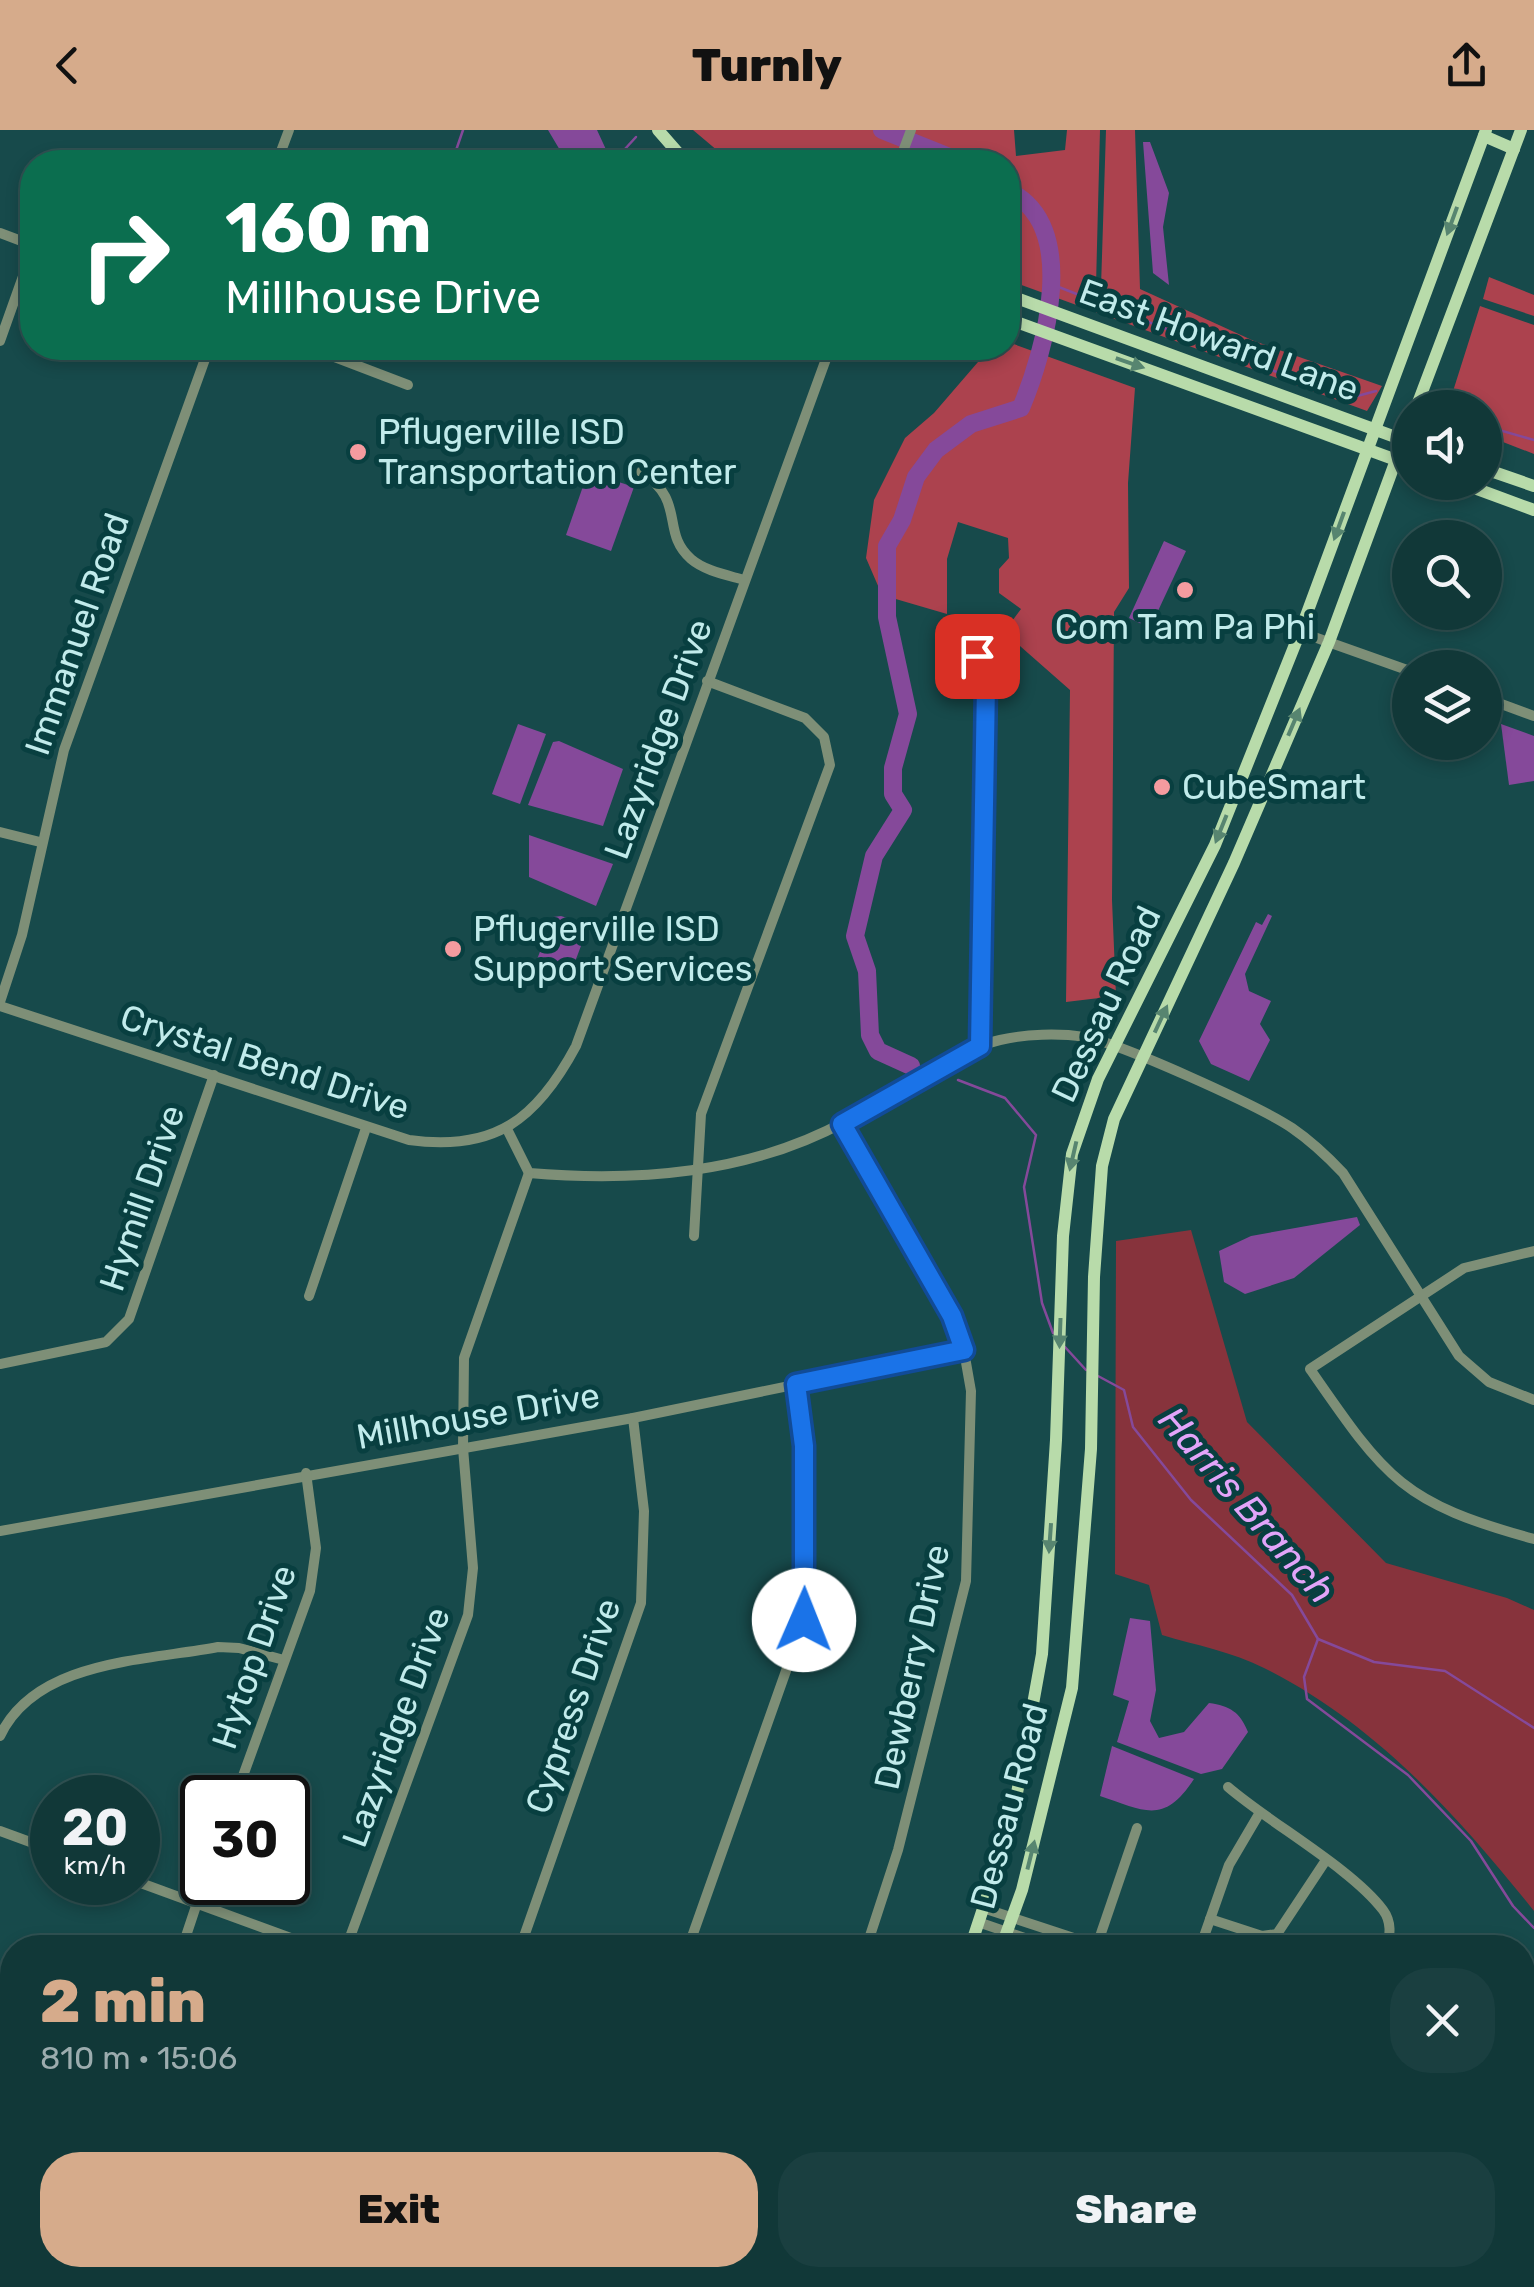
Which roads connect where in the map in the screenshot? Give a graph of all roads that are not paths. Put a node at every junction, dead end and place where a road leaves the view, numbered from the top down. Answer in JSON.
{"nodes":[{"id":1,"x":658,"y":130,"type":"edge"},
{"id":2,"x":1521,"y":130,"type":"edge"},
{"id":3,"x":1485,"y":133,"type":"edge"},
{"id":4,"x":1514,"y":149,"type":"junction"},
{"id":5,"x":676,"y":150,"type":"edge"},
{"id":6,"x":20,"y":282,"type":"edge"},
{"id":7,"x":1020,"y":299,"type":"edge"},
{"id":8,"x":1020,"y":323,"type":"edge"},
{"id":9,"x":0,"y":340,"type":"edge"},
{"id":10,"x":205,"y":360,"type":"edge"},
{"id":11,"x":342,"y":360,"type":"edge"},
{"id":12,"x":826,"y":360,"type":"edge"},
{"id":13,"x":408,"y":385,"type":"dead end"},
{"id":14,"x":1423,"y":390,"type":"edge"},
{"id":15,"x":1376,"y":430,"type":"junction"},
{"id":16,"x":1392,"y":436,"type":"edge"},
{"id":17,"x":1368,"y":450,"type":"junction"},
{"id":18,"x":1392,"y":459,"type":"edge"},
{"id":19,"x":1392,"y":468,"type":"edge"},
{"id":20,"x":641,"y":472,"type":"dead end"},
{"id":21,"x":1502,"y":475,"type":"edge"},
{"id":22,"x":1534,"y":486,"type":"edge"},
{"id":23,"x":1502,"y":498,"type":"edge"},
{"id":24,"x":1534,"y":510,"type":"edge"},
{"id":25,"x":744,"y":580,"type":"junction"},
{"id":26,"x":1300,"y":632,"type":"junction"},
{"id":27,"x":1329,"y":642,"type":"junction"},
{"id":28,"x":977,"y":656,"type":"dead end"},
{"id":29,"x":1392,"y":665,"type":"edge"},
{"id":30,"x":707,"y":681,"type":"junction"},
{"id":31,"x":1502,"y":704,"type":"edge"},
{"id":32,"x":1534,"y":716,"type":"edge"},
{"id":33,"x":0,"y":832,"type":"edge"},
{"id":34,"x":40,"y":842,"type":"junction"},
{"id":35,"x":0,"y":1004,"type":"edge"},
{"id":36,"x":980,"y":1046,"type":"junction"},
{"id":37,"x":1117,"y":1048,"type":"junction"},
{"id":38,"x":1142,"y":1059,"type":"junction"},
{"id":39,"x":214,"y":1075,"type":"junction"},
{"id":40,"x":842,"y":1124,"type":"junction"},
{"id":41,"x":366,"y":1128,"type":"junction"},
{"id":42,"x":507,"y":1130,"type":"junction"},
{"id":43,"x":697,"y":1169,"type":"junction"},
{"id":44,"x":530,"y":1173,"type":"junction"},
{"id":45,"x":694,"y":1236,"type":"dead end"},
{"id":46,"x":1534,"y":1251,"type":"edge"},
{"id":47,"x":1422,"y":1294,"type":"junction"},
{"id":48,"x":309,"y":1296,"type":"dead end"},
{"id":49,"x":964,"y":1350,"type":"junction"},
{"id":50,"x":0,"y":1364,"type":"edge"},
{"id":51,"x":796,"y":1384,"type":"junction"},
{"id":52,"x":1534,"y":1400,"type":"edge"},
{"id":53,"x":634,"y":1418,"type":"junction"},
{"id":54,"x":462,"y":1448,"type":"junction"},
{"id":55,"x":306,"y":1473,"type":"junction"},
{"id":56,"x":0,"y":1531,"type":"edge"},
{"id":57,"x":1534,"y":1539,"type":"edge"},
{"id":58,"x":284,"y":1660,"type":"junction"},
{"id":59,"x":0,"y":1736,"type":"edge"},
{"id":60,"x":243,"y":1775,"type":"edge"},
{"id":61,"x":1228,"y":1788,"type":"dead end"},
{"id":62,"x":1259,"y":1814,"type":"junction"},
{"id":63,"x":1136,"y":1828,"type":"dead end"},
{"id":64,"x":0,"y":1830,"type":"edge"},
{"id":65,"x":30,"y":1842,"type":"edge"},
{"id":66,"x":1326,"y":1860,"type":"junction"},
{"id":67,"x":196,"y":1905,"type":"edge"},
{"id":68,"x":199,"y":1905,"type":"edge"},
{"id":69,"x":981,"y":1915,"type":"junction"},
{"id":70,"x":1210,"y":1919,"type":"junction"},
{"id":71,"x":1009,"y":1925,"type":"junction"},
{"id":72,"x":186,"y":1935,"type":"edge"},
{"id":73,"x":282,"y":1935,"type":"edge"},
{"id":74,"x":351,"y":1935,"type":"edge"},
{"id":75,"x":525,"y":1935,"type":"edge"},
{"id":76,"x":693,"y":1935,"type":"edge"},
{"id":77,"x":870,"y":1935,"type":"edge"},
{"id":78,"x":974,"y":1935,"type":"edge"},
{"id":79,"x":1006,"y":1935,"type":"edge"},
{"id":80,"x":1029,"y":1935,"type":"edge"},
{"id":81,"x":1049,"y":1935,"type":"edge"},
{"id":82,"x":1102,"y":1935,"type":"edge"},
{"id":83,"x":1204,"y":1935,"type":"edge"},
{"id":84,"x":1259,"y":1935,"type":"edge"},
{"id":85,"x":1270,"y":1935,"type":"edge"},
{"id":86,"x":1390,"y":1935,"type":"edge"}],
"edges":[{"from":1,"to":5,"type":"main road"},
{"from":2,"to":4,"type":"main road"},
{"from":3,"to":4,"type":"main road"},
{"from":3,"to":15,"type":"main road","name":"Dessau Road","one_way":true},
{"from":4,"to":14,"type":"main road"},
{"from":6,"to":9,"type":"street"},
{"from":7,"to":15,"type":"main road","name":"East Howard Lane"},
{"from":8,"to":17,"type":"main road","name":"East Howard Lane","one_way":true},
{"from":10,"to":34,"type":"street","name":"Immanuel Road"},
{"from":11,"to":13,"type":"street"},
{"from":12,"to":25,"type":"street","name":"Lazyridge Drive"},
{"from":15,"to":16,"type":"main road","name":"East Howard Lane"},
{"from":15,"to":17,"type":"main road","name":"Dessau Road"},
{"from":17,"to":18,"type":"main road","name":"East Howard Lane"},
{"from":17,"to":26,"type":"main road","name":"Dessau Road","one_way":true},
{"from":19,"to":27,"type":"main road","name":"Dessau Road"},
{"from":20,"to":25,"type":"street"},
{"from":21,"to":22,"type":"main road"},
{"from":23,"to":24,"type":"main road"},
{"from":25,"to":30,"type":"street","name":"Lazyridge Drive"},
{"from":26,"to":27,"type":"street"},
{"from":26,"to":37,"type":"main road","name":"Dessau Road","one_way":true},
{"from":27,"to":29,"type":"street"},
{"from":38,"to":27,"type":"main road","name":"Dessau Road","one_way":true},
{"from":28,"to":36,"type":"street"},
{"from":30,"to":42,"type":"street","name":"Lazyridge Drive"},
{"from":30,"to":43,"type":"street"},
{"from":31,"to":32,"type":"street"},
{"from":33,"to":34,"type":"street"},
{"from":34,"to":35,"type":"street","name":"Immanuel Road"},
{"from":35,"to":39,"type":"street","name":"Crystal Bend Drive"},
{"from":36,"to":37,"type":"street"},
{"from":36,"to":40,"type":"street"},
{"from":37,"to":38,"type":"street"},
{"from":37,"to":69,"type":"main road","name":"Dessau Road","one_way":true},
{"from":38,"to":47,"type":"street"},
{"from":71,"to":38,"type":"main road","name":"Dessau Road","one_way":true},
{"from":39,"to":41,"type":"street","name":"Crystal Bend Drive"},
{"from":39,"to":50,"type":"street","name":"Hymill Drive"},
{"from":40,"to":43,"type":"street"},
{"from":40,"to":49,"type":"street","name":"Dewberry Drive"},
{"from":41,"to":42,"type":"street","name":"Crystal Bend Drive"},
{"from":41,"to":48,"type":"street"},
{"from":42,"to":44,"type":"street"},
{"from":43,"to":44,"type":"street"},
{"from":43,"to":45,"type":"street"},
{"from":44,"to":54,"type":"street","name":"Lazyridge Drive"},
{"from":46,"to":47,"type":"street"},
{"from":47,"to":52,"type":"street"},
{"from":47,"to":57,"type":"street"},
{"from":49,"to":51,"type":"street","name":"Millhouse Drive"},
{"from":49,"to":77,"type":"street","name":"Dewberry Drive"},
{"from":51,"to":53,"type":"street","name":"Millhouse Drive"},
{"from":51,"to":76,"type":"street"},
{"from":53,"to":54,"type":"street","name":"Millhouse Drive"},
{"from":53,"to":75,"type":"street","name":"Cypress Drive"},
{"from":54,"to":55,"type":"street","name":"Millhouse Drive"},
{"from":54,"to":74,"type":"street","name":"Lazyridge Drive"},
{"from":55,"to":56,"type":"street","name":"Millhouse Drive"},
{"from":55,"to":58,"type":"street","name":"Hytop Drive"},
{"from":58,"to":59,"type":"street"},
{"from":58,"to":60,"type":"street","name":"Hytop Drive"},
{"from":61,"to":62,"type":"street"},
{"from":62,"to":66,"type":"street"},
{"from":62,"to":70,"type":"street"},
{"from":63,"to":82,"type":"street"},
{"from":64,"to":65,"type":"street"},
{"from":66,"to":85,"type":"street"},
{"from":66,"to":86,"type":"street"},
{"from":67,"to":72,"type":"street"},
{"from":68,"to":73,"type":"street"},
{"from":69,"to":71,"type":"street"},
{"from":69,"to":78,"type":"main road","name":"Dessau Road"},
{"from":70,"to":83,"type":"street"},
{"from":70,"to":84,"type":"street"},
{"from":71,"to":79,"type":"main road","name":"Dessau Road"},
{"from":71,"to":80,"type":"street"},
{"from":71,"to":81,"type":"street"}]}
